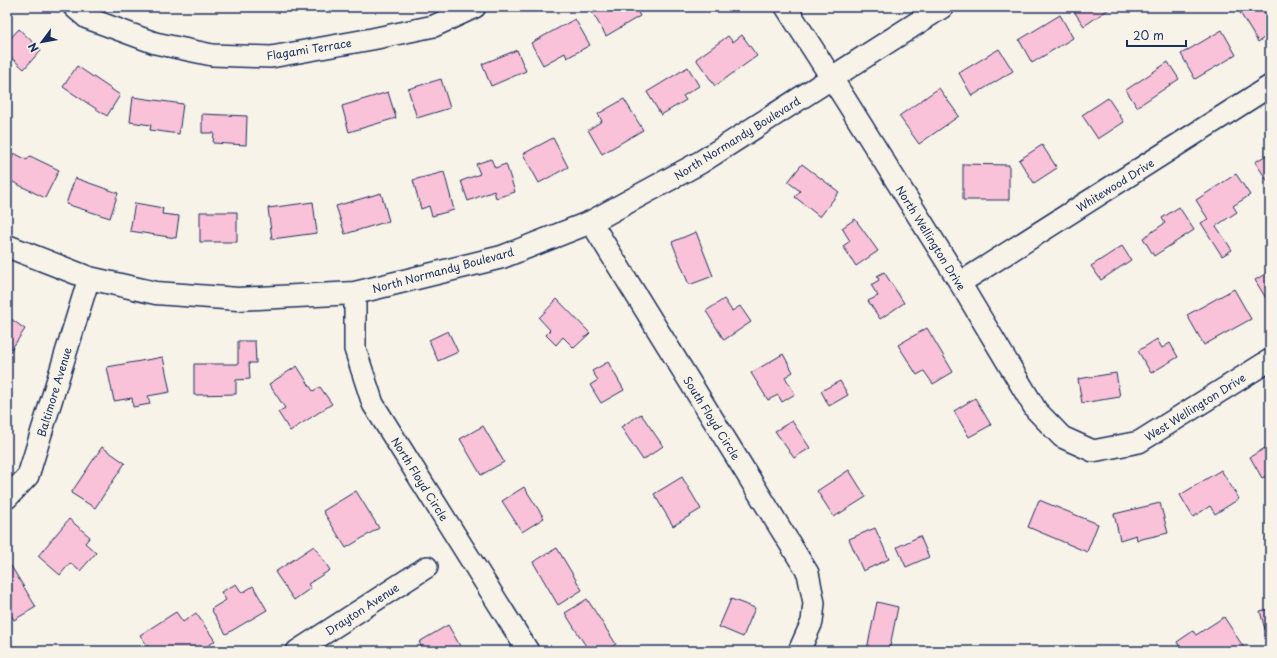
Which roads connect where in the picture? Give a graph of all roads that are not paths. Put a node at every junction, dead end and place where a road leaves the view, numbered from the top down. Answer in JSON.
{"nodes":[{"id":1,"x":74,"y":7,"type":"edge"},
{"id":2,"x":475,"y":7,"type":"edge"},
{"id":3,"x":786,"y":7,"type":"edge"},
{"id":4,"x":942,"y":7,"type":"edge"},
{"id":5,"x":833,"y":79,"type":"junction"},
{"id":6,"x":1270,"y":86,"type":"edge"},
{"id":7,"x":591,"y":222,"type":"junction"},
{"id":8,"x":7,"y":246,"type":"edge"},
{"id":9,"x":89,"y":278,"type":"junction"},
{"id":10,"x":960,"y":283,"type":"junction"},
{"id":11,"x":355,"y":293,"type":"junction"},
{"id":12,"x":1270,"y":360,"type":"edge"},
{"id":13,"x":1093,"y":451,"type":"joint"},
{"id":14,"x":7,"y":498,"type":"edge"},
{"id":15,"x":427,"y":567,"type":"dead end"},
{"id":16,"x":297,"y":651,"type":"edge"},
{"id":17,"x":528,"y":651,"type":"edge"},
{"id":18,"x":799,"y":651,"type":"edge"}],
"edges":[{"from":1,"to":2,"type":"street","name":"Flagami Terrace"},
{"from":3,"to":5,"type":"street","name":"North Wellington Drive"},
{"from":4,"to":5,"type":"street","name":"North Normandy Boulevard"},
{"from":5,"to":7,"type":"street","name":"North Normandy Boulevard"},
{"from":5,"to":10,"type":"street","name":"North Wellington Drive"},
{"from":6,"to":10,"type":"street","name":"Whitewood Drive"},
{"from":7,"to":11,"type":"street","name":"North Normandy Boulevard"},
{"from":7,"to":18,"type":"street","name":"South Floyd Circle"},
{"from":8,"to":9,"type":"street","name":"North Normandy Boulevard"},
{"from":9,"to":11,"type":"street","name":"North Normandy Boulevard"},
{"from":9,"to":14,"type":"street","name":"Baltimore Avenue"},
{"from":10,"to":13,"type":"street","name":"North Wellington Drive"},
{"from":11,"to":17,"type":"street","name":"North Floyd Circle"},
{"from":12,"to":13,"type":"street","name":"West Wellington Drive"},
{"from":15,"to":16,"type":"street","name":"Drayton Avenue"}]}
